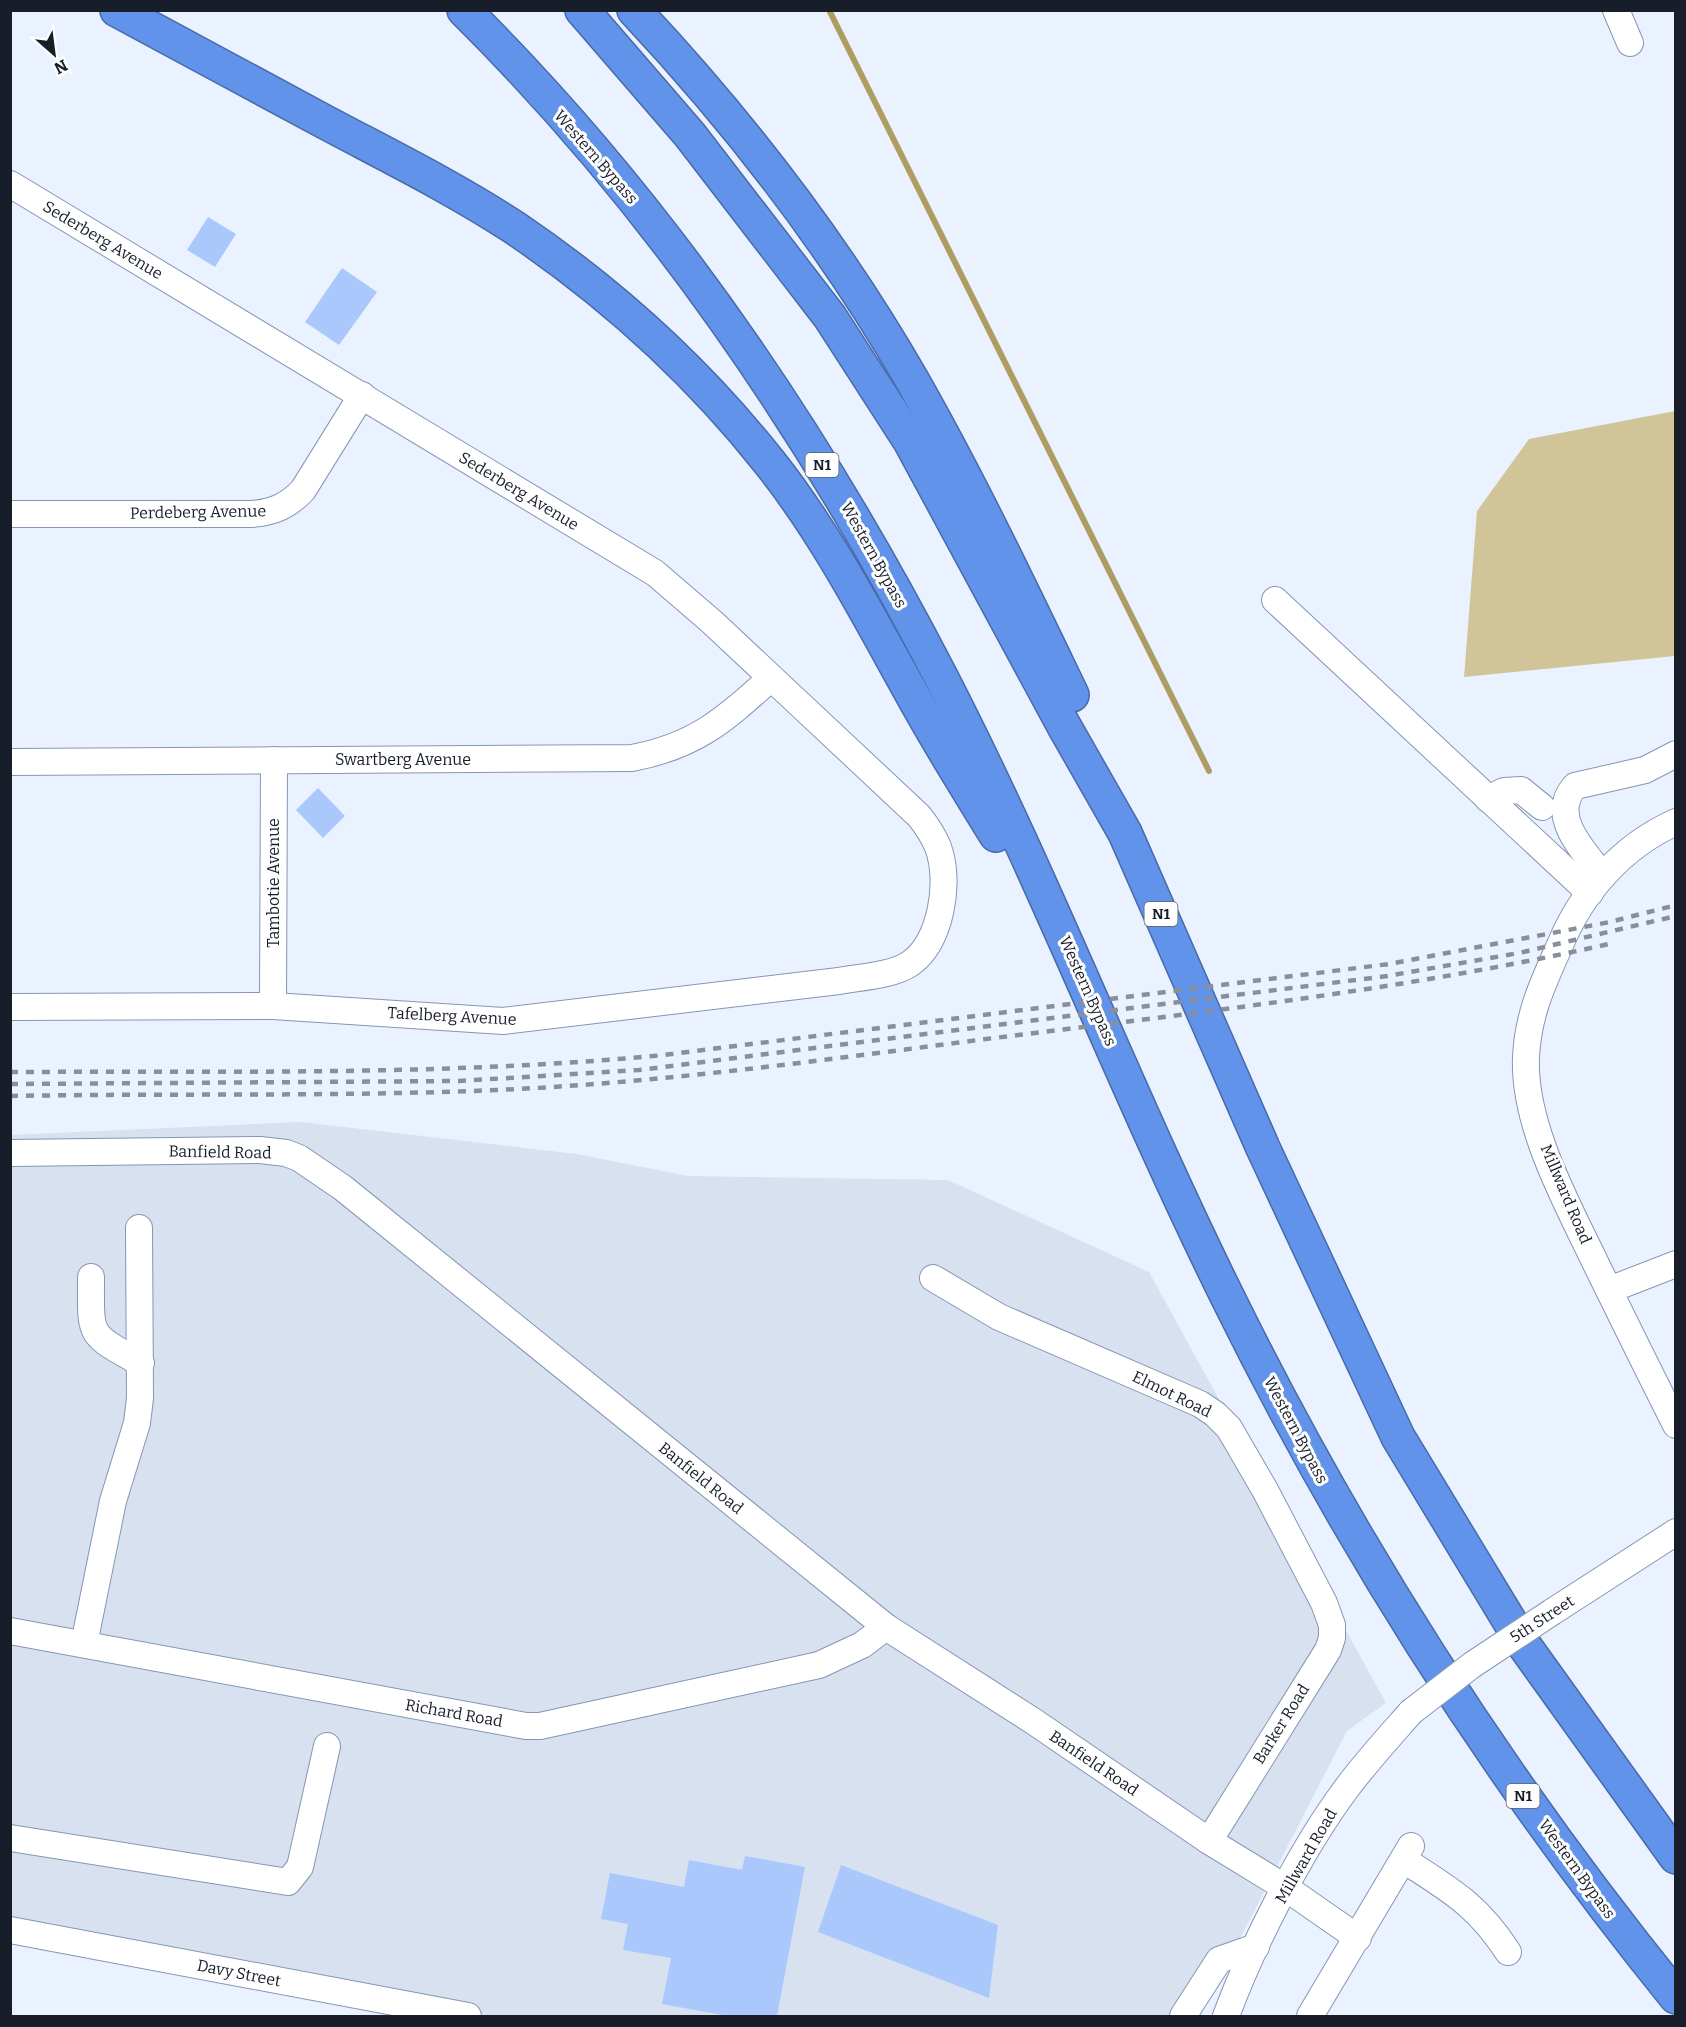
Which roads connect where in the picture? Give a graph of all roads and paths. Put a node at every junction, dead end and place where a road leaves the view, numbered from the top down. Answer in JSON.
{"nodes":[{"id":1,"x":117,"y":10,"type":"edge"},
{"id":2,"x":464,"y":10,"type":"edge"},
{"id":3,"x":582,"y":10,"type":"edge"},
{"id":4,"x":634,"y":10,"type":"edge"},
{"id":5,"x":1616,"y":10,"type":"edge"},
{"id":6,"x":1630,"y":42,"type":"dead end"},
{"id":7,"x":10,"y":184,"type":"edge"},
{"id":8,"x":362,"y":395,"type":"junction"},
{"id":9,"x":10,"y":514,"type":"edge"},
{"id":10,"x":1275,"y":600,"type":"dead end"},
{"id":11,"x":771,"y":678,"type":"junction"},
{"id":12,"x":1676,"y":754,"type":"edge"},
{"id":13,"x":274,"y":760,"type":"junction"},
{"id":14,"x":10,"y":762,"type":"edge"},
{"id":15,"x":1488,"y":799,"type":"junction"},
{"id":16,"x":1542,"y":807,"type":"dead end"},
{"id":17,"x":1676,"y":822,"type":"edge"},
{"id":18,"x":1125,"y":833,"type":"junction"},
{"id":19,"x":1596,"y":884,"type":"junction"},
{"id":20,"x":943,"y":886,"type":"joint"},
{"id":21,"x":1084,"y":983,"type":"junction"},
{"id":22,"x":273,"y":1006,"type":"junction"},
{"id":23,"x":10,"y":1007,"type":"edge"},
{"id":24,"x":10,"y":1153,"type":"edge"},
{"id":25,"x":139,"y":1228,"type":"dead end"},
{"id":26,"x":1676,"y":1264,"type":"edge"},
{"id":27,"x":91,"y":1277,"type":"dead end"},
{"id":28,"x":933,"y":1278,"type":"dead end"},
{"id":29,"x":1609,"y":1290,"type":"junction"},
{"id":30,"x":141,"y":1363,"type":"junction"},
{"id":31,"x":1676,"y":1425,"type":"edge"},
{"id":32,"x":1676,"y":1532,"type":"edge"},
{"id":33,"x":1324,"y":1603,"type":"joint"},
{"id":34,"x":886,"y":1627,"type":"junction"},
{"id":35,"x":10,"y":1631,"type":"edge"},
{"id":36,"x":84,"y":1644,"type":"junction"},
{"id":37,"x":1412,"y":1712,"type":"joint"},
{"id":38,"x":327,"y":1746,"type":"dead end"},
{"id":39,"x":10,"y":1838,"type":"edge"},
{"id":40,"x":1209,"y":1841,"type":"junction"},
{"id":41,"x":1676,"y":1857,"type":"edge"},
{"id":42,"x":1287,"y":1888,"type":"junction"},
{"id":43,"x":10,"y":1930,"type":"edge"},
{"id":44,"x":1358,"y":1938,"type":"junction"},
{"id":45,"x":1256,"y":1947,"type":"junction"},
{"id":46,"x":1508,"y":1952,"type":"dead end"},
{"id":47,"x":1676,"y":1997,"type":"edge"},
{"id":48,"x":468,"y":2016,"type":"edge"},
{"id":49,"x":1183,"y":2016,"type":"edge"},
{"id":50,"x":1226,"y":2016,"type":"edge"},
{"id":51,"x":1310,"y":2016,"type":"edge"}],
"edges":[{"from":1,"to":21,"type":"highway"},
{"from":2,"to":21,"type":"highway","name":"Western Bypass","number":"N1"},
{"from":3,"to":18,"type":"highway","number":"N1"},
{"from":4,"to":18,"type":"highway"},
{"from":5,"to":6,"type":"street"},
{"from":7,"to":8,"type":"street","name":"Sederberg Avenue"},
{"from":8,"to":9,"type":"street","name":"Perdeberg Avenue"},
{"from":8,"to":11,"type":"street","name":"Sederberg Avenue"},
{"from":10,"to":15,"type":"street"},
{"from":11,"to":13,"type":"street","name":"Swartberg Avenue"},
{"from":11,"to":20,"type":"street","name":"Sederberg Avenue"},
{"from":12,"to":19,"type":"street"},
{"from":13,"to":14,"type":"street","name":"Swartberg Avenue"},
{"from":13,"to":22,"type":"street","name":"Tambotie Avenue"},
{"from":15,"to":16,"type":"street"},
{"from":15,"to":19,"type":"street"},
{"from":17,"to":19,"type":"street","name":"Millward Road"},
{"from":18,"to":41,"type":"highway","number":"N1"},
{"from":19,"to":29,"type":"street","name":"Millward Road"},
{"from":20,"to":22,"type":"street","name":"Tafelberg Avenue"},
{"from":21,"to":47,"type":"highway","name":"Western Bypass","number":"N1"},
{"from":22,"to":23,"type":"street","name":"Tafelberg Avenue"},
{"from":24,"to":34,"type":"street","name":"Banfield Road"},
{"from":25,"to":30,"type":"street"},
{"from":26,"to":29,"type":"street"},
{"from":27,"to":30,"type":"street"},
{"from":28,"to":33,"type":"street","name":"Elmot Road"},
{"from":29,"to":31,"type":"street","name":"Millward Road"},
{"from":30,"to":36,"type":"street"},
{"from":32,"to":37,"type":"street","name":"5th Street","bridge":true},
{"from":33,"to":40,"type":"street","name":"Barker Road"},
{"from":34,"to":36,"type":"street","name":"Richard Road"},
{"from":34,"to":40,"type":"street","name":"Banfield Road"},
{"from":35,"to":36,"type":"street","name":"Richard Road"},
{"from":37,"to":42,"type":"street","name":"Millward Road"},
{"from":38,"to":39,"type":"street"},
{"from":40,"to":42,"type":"street","name":"Banfield Road"},
{"from":42,"to":44,"type":"street","name":"Banfield Road"},
{"from":42,"to":45,"type":"street","name":"Millward Road"},
{"from":43,"to":48,"type":"street","name":"Davy Street"},
{"from":44,"to":46,"type":"street"},
{"from":44,"to":51,"type":"street"},
{"from":45,"to":49,"type":"street"},
{"from":45,"to":50,"type":"street","name":"Millward Road"}]}
